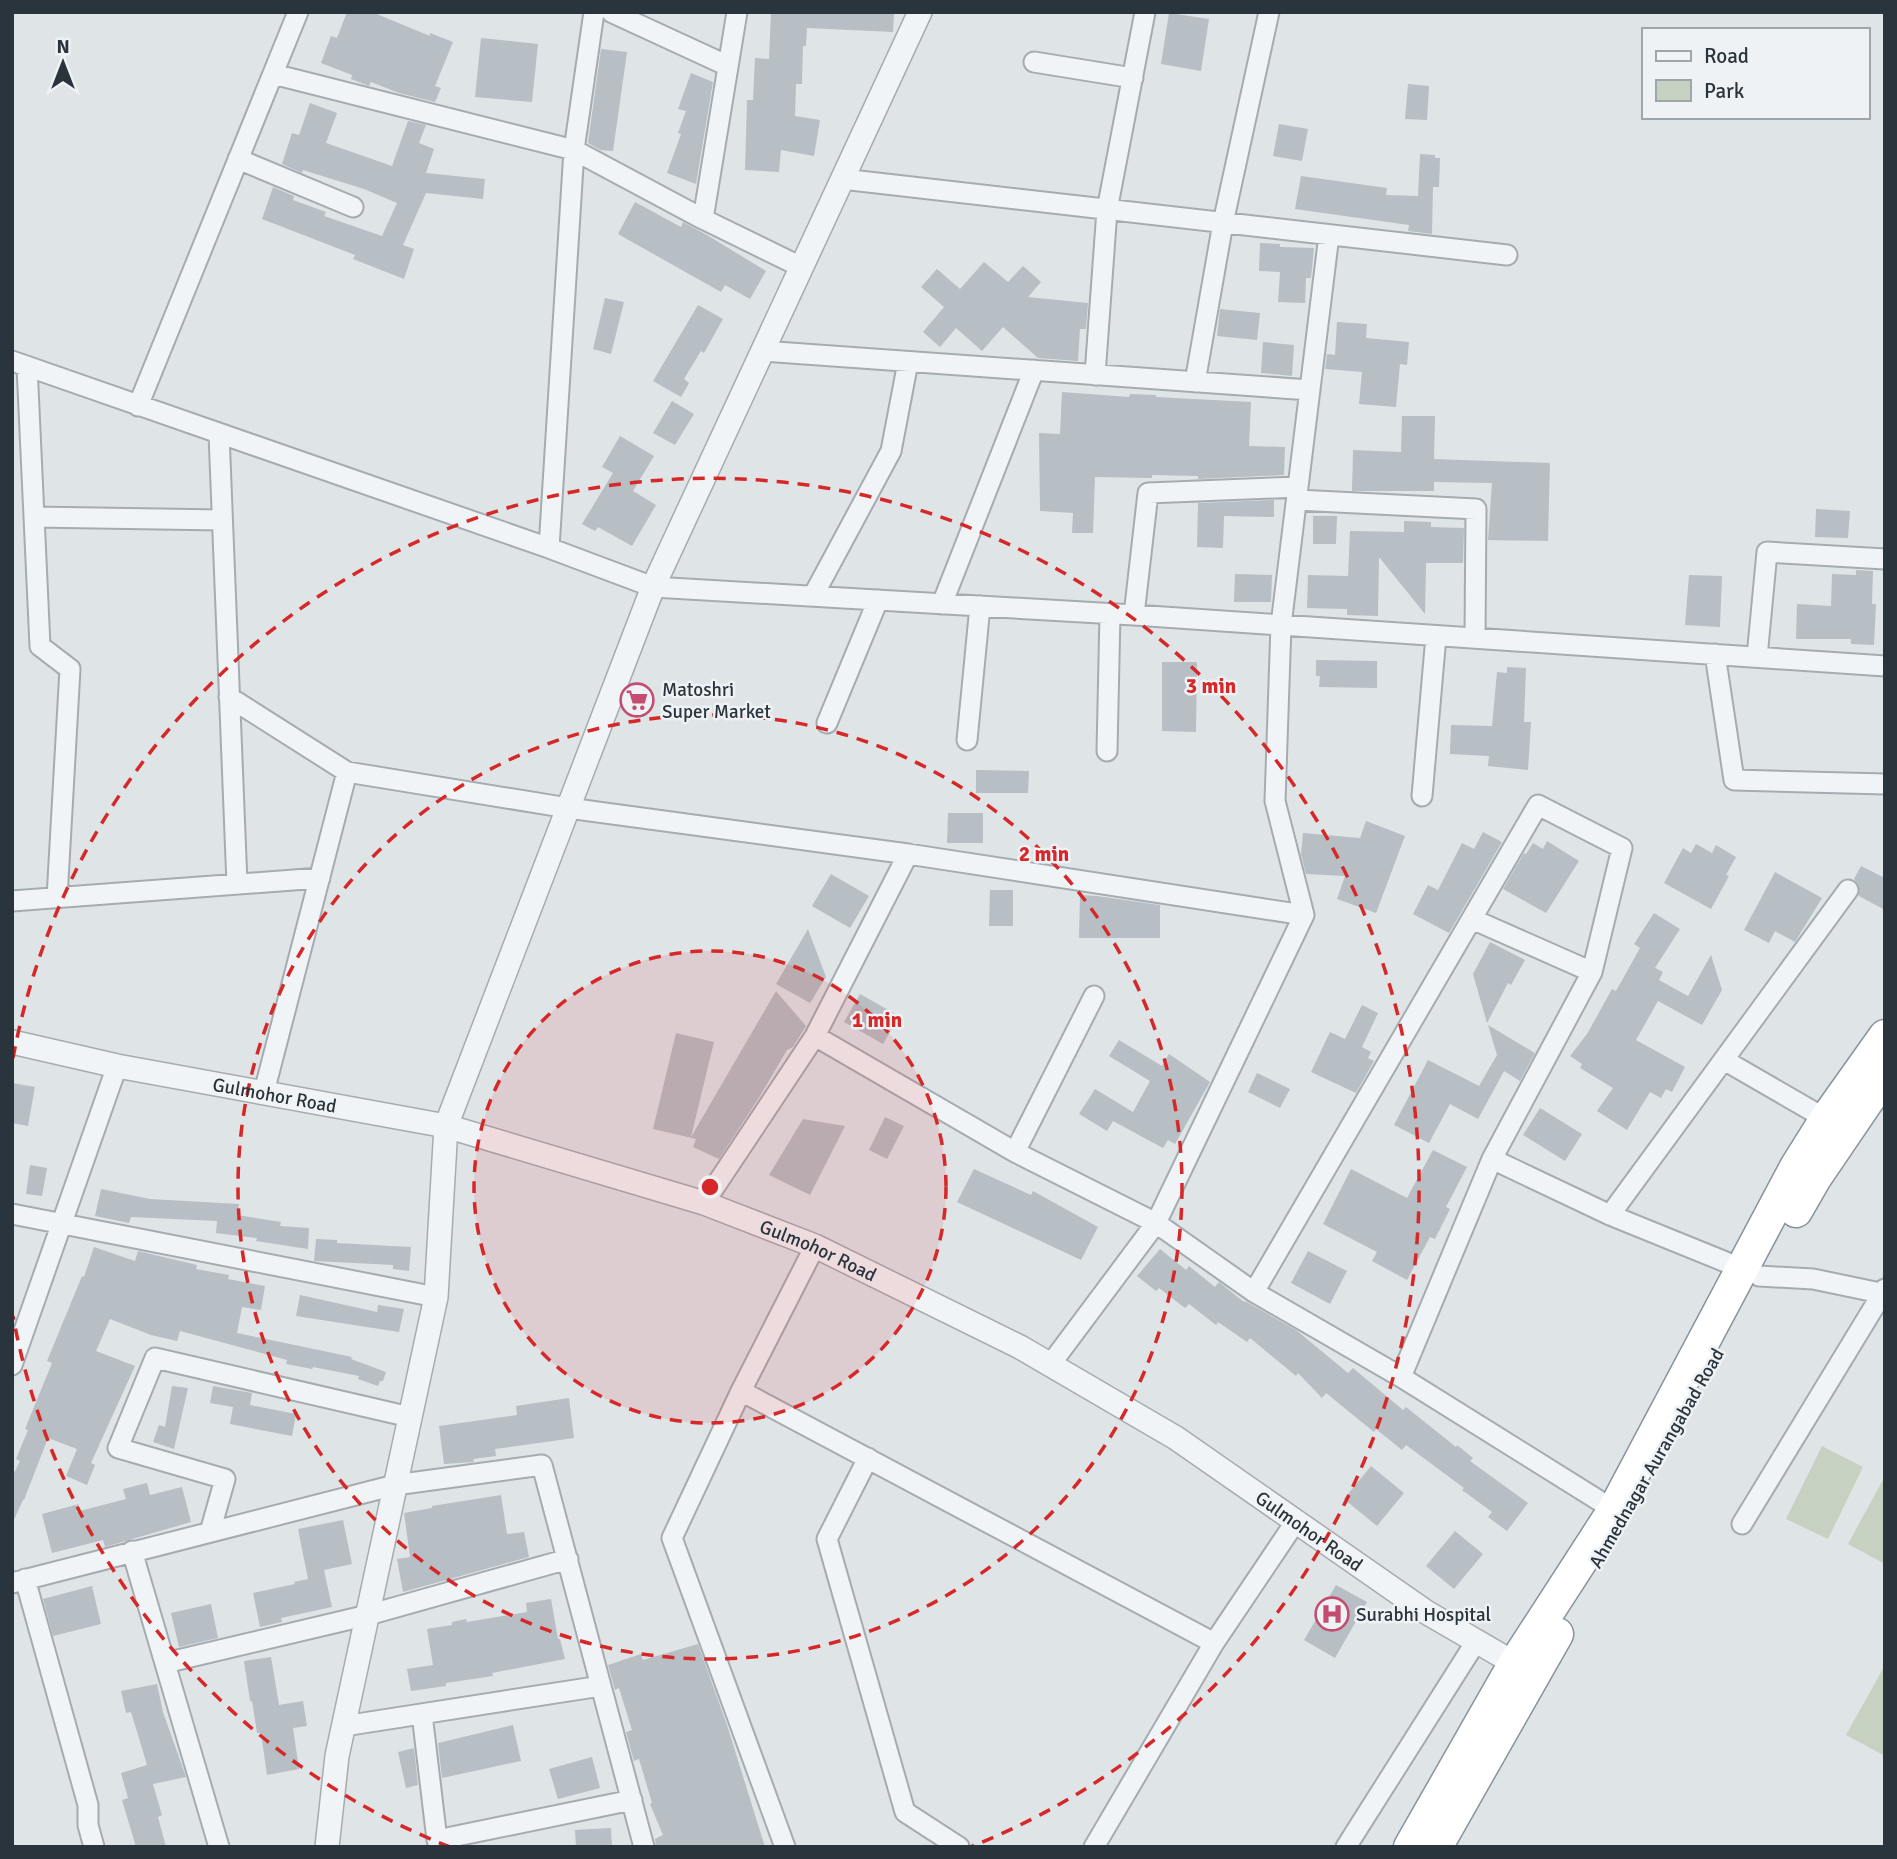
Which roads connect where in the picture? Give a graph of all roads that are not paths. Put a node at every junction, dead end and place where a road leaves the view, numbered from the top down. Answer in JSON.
{"nodes":[{"id":1,"x":298,"y":12,"type":"edge"},
{"id":2,"x":594,"y":12,"type":"edge"},
{"id":3,"x":611,"y":12,"type":"edge"},
{"id":4,"x":737,"y":12,"type":"edge"},
{"id":5,"x":920,"y":12,"type":"edge"},
{"id":6,"x":1145,"y":12,"type":"edge"},
{"id":7,"x":1269,"y":12,"type":"edge"},
{"id":8,"x":1034,"y":62,"type":"dead end"},
{"id":9,"x":728,"y":66,"type":"junction"},
{"id":10,"x":273,"y":74,"type":"junction"},
{"id":11,"x":1133,"y":78,"type":"junction"},
{"id":12,"x":574,"y":150,"type":"junction"},
{"id":13,"x":238,"y":159,"type":"junction"},
{"id":14,"x":842,"y":179,"type":"junction"},
{"id":15,"x":353,"y":207,"type":"dead end"},
{"id":16,"x":1107,"y":210,"type":"junction"},
{"id":17,"x":703,"y":219,"type":"junction"},
{"id":18,"x":1223,"y":223,"type":"junction"},
{"id":19,"x":1329,"y":235,"type":"junction"},
{"id":20,"x":1507,"y":255,"type":"dead end"},
{"id":21,"x":802,"y":267,"type":"junction"},
{"id":22,"x":762,"y":351,"type":"junction"},
{"id":23,"x":908,"y":362,"type":"junction"},
{"id":24,"x":20,"y":363,"type":"edge"},
{"id":25,"x":1034,"y":370,"type":"junction"},
{"id":26,"x":1095,"y":375,"type":"junction"},
{"id":27,"x":1195,"y":382,"type":"junction"},
{"id":28,"x":1310,"y":390,"type":"junction"},
{"id":29,"x":138,"y":406,"type":"junction"},
{"id":30,"x":219,"y":434,"type":"junction"},
{"id":31,"x":1297,"y":494,"type":"junction"},
{"id":32,"x":34,"y":517,"type":"junction"},
{"id":33,"x":222,"y":520,"type":"junction"},
{"id":34,"x":549,"y":548,"type":"junction"},
{"id":35,"x":1885,"y":559,"type":"edge"},
{"id":36,"x":653,"y":587,"type":"junction"},
{"id":37,"x":813,"y":596,"type":"junction"},
{"id":38,"x":878,"y":600,"type":"junction"},
{"id":39,"x":942,"y":604,"type":"junction"},
{"id":40,"x":980,"y":606,"type":"junction"},
{"id":41,"x":1110,"y":614,"type":"junction"},
{"id":42,"x":1134,"y":615,"type":"junction"},
{"id":43,"x":1281,"y":625,"type":"junction"},
{"id":44,"x":1436,"y":635,"type":"junction"},
{"id":45,"x":1475,"y":638,"type":"junction"},
{"id":46,"x":1715,"y":654,"type":"junction"},
{"id":47,"x":1757,"y":657,"type":"junction"},
{"id":48,"x":1885,"y":666,"type":"edge"},
{"id":49,"x":229,"y":697,"type":"junction"},
{"id":50,"x":827,"y":723,"type":"dead end"},
{"id":51,"x":967,"y":740,"type":"dead end"},
{"id":52,"x":1107,"y":751,"type":"dead end"},
{"id":53,"x":347,"y":772,"type":"junction"},
{"id":54,"x":1885,"y":784,"type":"edge"},
{"id":55,"x":1422,"y":796,"type":"dead end"},
{"id":56,"x":568,"y":808,"type":"junction"},
{"id":57,"x":908,"y":855,"type":"junction"},
{"id":58,"x":320,"y":878,"type":"junction"},
{"id":59,"x":237,"y":884,"type":"junction"},
{"id":60,"x":1848,"y":890,"type":"dead end"},
{"id":61,"x":57,"y":898,"type":"junction"},
{"id":62,"x":12,"y":901,"type":"edge"},
{"id":63,"x":1304,"y":915,"type":"junction"},
{"id":64,"x":1472,"y":919,"type":"junction"},
{"id":65,"x":1592,"y":972,"type":"junction"},
{"id":66,"x":1094,"y":996,"type":"dead end"},
{"id":67,"x":815,"y":1036,"type":"junction"},
{"id":68,"x":1885,"y":1036,"type":"edge"},
{"id":69,"x":12,"y":1042,"type":"edge"},
{"id":70,"x":1724,"y":1060,"type":"junction"},
{"id":71,"x":117,"y":1066,"type":"junction"},
{"id":72,"x":1885,"y":1074,"type":"edge"},
{"id":73,"x":264,"y":1092,"type":"junction"},
{"id":74,"x":1826,"y":1119,"type":"junction"},
{"id":75,"x":446,"y":1126,"type":"junction"},
{"id":76,"x":1015,"y":1152,"type":"junction"},
{"id":77,"x":1492,"y":1159,"type":"junction"},
{"id":78,"x":704,"y":1203,"type":"junction"},
{"id":79,"x":12,"y":1214,"type":"edge"},
{"id":80,"x":1610,"y":1215,"type":"junction"},
{"id":81,"x":61,"y":1222,"type":"junction"},
{"id":82,"x":1156,"y":1223,"type":"junction"},
{"id":83,"x":815,"y":1246,"type":"junction"},
{"id":84,"x":1751,"y":1273,"type":"junction"},
{"id":85,"x":1254,"y":1292,"type":"junction"},
{"id":86,"x":1884,"y":1292,"type":"edge"},
{"id":87,"x":436,"y":1297,"type":"junction"},
{"id":88,"x":12,"y":1365,"type":"edge"},
{"id":89,"x":1050,"y":1365,"type":"junction"},
{"id":90,"x":1401,"y":1377,"type":"junction"},
{"id":91,"x":741,"y":1391,"type":"junction"},
{"id":92,"x":410,"y":1417,"type":"junction"},
{"id":93,"x":868,"y":1458,"type":"junction"},
{"id":94,"x":395,"y":1485,"type":"junction"},
{"id":95,"x":1615,"y":1510,"type":"junction"},
{"id":96,"x":1296,"y":1521,"type":"junction"},
{"id":97,"x":1742,"y":1524,"type":"dead end"},
{"id":98,"x":210,"y":1532,"type":"junction"},
{"id":99,"x":132,"y":1551,"type":"junction"},
{"id":100,"x":568,"y":1559,"type":"junction"},
{"id":101,"x":19,"y":1581,"type":"edge"},
{"id":102,"x":368,"y":1615,"type":"junction"},
{"id":103,"x":1478,"y":1640,"type":"junction"},
{"id":104,"x":1214,"y":1643,"type":"junction"},
{"id":105,"x":164,"y":1663,"type":"junction"},
{"id":106,"x":1524,"y":1669,"type":"junction"},
{"id":107,"x":601,"y":1686,"type":"junction"},
{"id":108,"x":422,"y":1714,"type":"junction"},
{"id":109,"x":344,"y":1726,"type":"junction"},
{"id":110,"x":632,"y":1800,"type":"junction"},
{"id":111,"x":94,"y":1847,"type":"edge"},
{"id":112,"x":219,"y":1847,"type":"edge"},
{"id":113,"x":327,"y":1847,"type":"edge"},
{"id":114,"x":644,"y":1847,"type":"edge"},
{"id":115,"x":785,"y":1847,"type":"edge"},
{"id":116,"x":959,"y":1847,"type":"edge"},
{"id":117,"x":1094,"y":1847,"type":"edge"},
{"id":118,"x":1346,"y":1847,"type":"edge"},
{"id":119,"x":1410,"y":1847,"type":"edge"},
{"id":120,"x":1436,"y":1847,"type":"edge"}],
"edges":[{"from":1,"to":10,"type":"street"},
{"from":2,"to":12,"type":"street"},
{"from":3,"to":9,"type":"street"},
{"from":4,"to":9,"type":"street"},
{"from":5,"to":14,"type":"street"},
{"from":6,"to":11,"type":"street"},
{"from":7,"to":18,"type":"street"},
{"from":8,"to":11,"type":"street"},
{"from":9,"to":17,"type":"street"},
{"from":10,"to":12,"type":"street"},
{"from":10,"to":13,"type":"street"},
{"from":11,"to":16,"type":"street"},
{"from":12,"to":17,"type":"street"},
{"from":12,"to":34,"type":"street"},
{"from":13,"to":15,"type":"street"},
{"from":13,"to":29,"type":"street"},
{"from":14,"to":16,"type":"street"},
{"from":14,"to":21,"type":"street"},
{"from":16,"to":18,"type":"street"},
{"from":16,"to":26,"type":"street"},
{"from":17,"to":21,"type":"street"},
{"from":18,"to":19,"type":"street"},
{"from":18,"to":27,"type":"street"},
{"from":19,"to":20,"type":"street"},
{"from":19,"to":28,"type":"street"},
{"from":21,"to":22,"type":"street"},
{"from":22,"to":23,"type":"street"},
{"from":22,"to":36,"type":"street"},
{"from":23,"to":25,"type":"street"},
{"from":23,"to":37,"type":"street"},
{"from":24,"to":29,"type":"street"},
{"from":24,"to":32,"type":"street"},
{"from":25,"to":26,"type":"street"},
{"from":25,"to":39,"type":"street"},
{"from":26,"to":27,"type":"street"},
{"from":27,"to":28,"type":"street"},
{"from":28,"to":31,"type":"street"},
{"from":29,"to":30,"type":"street"},
{"from":30,"to":33,"type":"street"},
{"from":30,"to":34,"type":"street"},
{"from":31,"to":42,"type":"street"},
{"from":31,"to":43,"type":"street"},
{"from":31,"to":45,"type":"street"},
{"from":32,"to":33,"type":"street"},
{"from":32,"to":61,"type":"street"},
{"from":33,"to":49,"type":"street"},
{"from":34,"to":36,"type":"street"},
{"from":35,"to":47,"type":"street"},
{"from":36,"to":37,"type":"street"},
{"from":36,"to":56,"type":"street"},
{"from":37,"to":38,"type":"street"},
{"from":38,"to":39,"type":"street"},
{"from":38,"to":50,"type":"street"},
{"from":39,"to":40,"type":"street"},
{"from":40,"to":41,"type":"street"},
{"from":40,"to":51,"type":"street"},
{"from":41,"to":42,"type":"street"},
{"from":41,"to":52,"type":"street"},
{"from":42,"to":43,"type":"street"},
{"from":43,"to":44,"type":"street"},
{"from":43,"to":63,"type":"street"},
{"from":44,"to":45,"type":"street"},
{"from":44,"to":55,"type":"street"},
{"from":45,"to":46,"type":"street"},
{"from":46,"to":47,"type":"street"},
{"from":46,"to":54,"type":"street"},
{"from":47,"to":48,"type":"street"},
{"from":49,"to":53,"type":"street"},
{"from":49,"to":59,"type":"street"},
{"from":53,"to":56,"type":"street"},
{"from":53,"to":58,"type":"street"},
{"from":56,"to":57,"type":"street"},
{"from":56,"to":75,"type":"street"},
{"from":57,"to":63,"type":"street"},
{"from":57,"to":67,"type":"street"},
{"from":58,"to":59,"type":"street"},
{"from":58,"to":73,"type":"street"},
{"from":59,"to":61,"type":"street"},
{"from":60,"to":70,"type":"street"},
{"from":61,"to":62,"type":"street"},
{"from":63,"to":82,"type":"street"},
{"from":64,"to":65,"type":"street"},
{"from":64,"to":65,"type":"street"},
{"from":64,"to":85,"type":"street"},
{"from":65,"to":77,"type":"street"},
{"from":66,"to":76,"type":"street"},
{"from":67,"to":76,"type":"street"},
{"from":67,"to":78,"type":"street"},
{"from":68,"to":74,"type":"highway"},
{"from":69,"to":71,"type":"street","name":"Gulmohor Road"},
{"from":70,"to":74,"type":"street"},
{"from":70,"to":80,"type":"street"},
{"from":71,"to":73,"type":"street","name":"Gulmohor Road"},
{"from":71,"to":81,"type":"street"},
{"from":72,"to":84,"type":"highway","name":"Ahmednagar Aurangabad Road"},
{"from":73,"to":75,"type":"street","name":"Gulmohor Road"},
{"from":74,"to":84,"type":"highway"},
{"from":75,"to":78,"type":"street","name":"Gulmohor Road"},
{"from":75,"to":87,"type":"street"},
{"from":76,"to":82,"type":"street"},
{"from":77,"to":80,"type":"street"},
{"from":77,"to":90,"type":"street"},
{"from":78,"to":83,"type":"street","name":"Gulmohor Road"},
{"from":79,"to":81,"type":"street"},
{"from":80,"to":84,"type":"street"},
{"from":81,"to":87,"type":"street"},
{"from":81,"to":88,"type":"street"},
{"from":82,"to":85,"type":"street"},
{"from":82,"to":89,"type":"street"},
{"from":83,"to":89,"type":"street","name":"Gulmohor Road"},
{"from":83,"to":91,"type":"street"},
{"from":84,"to":86,"type":"street"},
{"from":84,"to":95,"type":"highway"},
{"from":84,"to":106,"type":"highway","name":"Ahmednagar Aurangabad Road"},
{"from":85,"to":90,"type":"street"},
{"from":86,"to":97,"type":"street"},
{"from":87,"to":92,"type":"street"},
{"from":89,"to":96,"type":"street","name":"Gulmohor Road"},
{"from":90,"to":95,"type":"street"},
{"from":91,"to":93,"type":"street"},
{"from":91,"to":115,"type":"street"},
{"from":92,"to":94,"type":"street"},
{"from":92,"to":98,"type":"street"},
{"from":93,"to":104,"type":"street"},
{"from":93,"to":116,"type":"street"},
{"from":94,"to":98,"type":"street"},
{"from":94,"to":100,"type":"street"},
{"from":94,"to":102,"type":"street"},
{"from":95,"to":106,"type":"highway"},
{"from":96,"to":103,"type":"street","name":"Gulmohor Road"},
{"from":96,"to":104,"type":"street"},
{"from":98,"to":99,"type":"street"},
{"from":99,"to":101,"type":"street"},
{"from":99,"to":105,"type":"street"},
{"from":100,"to":102,"type":"street"},
{"from":100,"to":107,"type":"street"},
{"from":101,"to":111,"type":"street"},
{"from":102,"to":105,"type":"street"},
{"from":102,"to":109,"type":"street"},
{"from":103,"to":106,"type":"street","name":"Gulmohor Road"},
{"from":103,"to":118,"type":"street"},
{"from":104,"to":117,"type":"street"},
{"from":105,"to":112,"type":"street"},
{"from":106,"to":119,"type":"highway"},
{"from":106,"to":120,"type":"highway","name":"Ahmednagar Aurangabad Road"},
{"from":107,"to":108,"type":"street"},
{"from":107,"to":110,"type":"street"},
{"from":108,"to":109,"type":"street"},
{"from":108,"to":110,"type":"street"},
{"from":109,"to":113,"type":"street"},
{"from":110,"to":114,"type":"street"}]}
